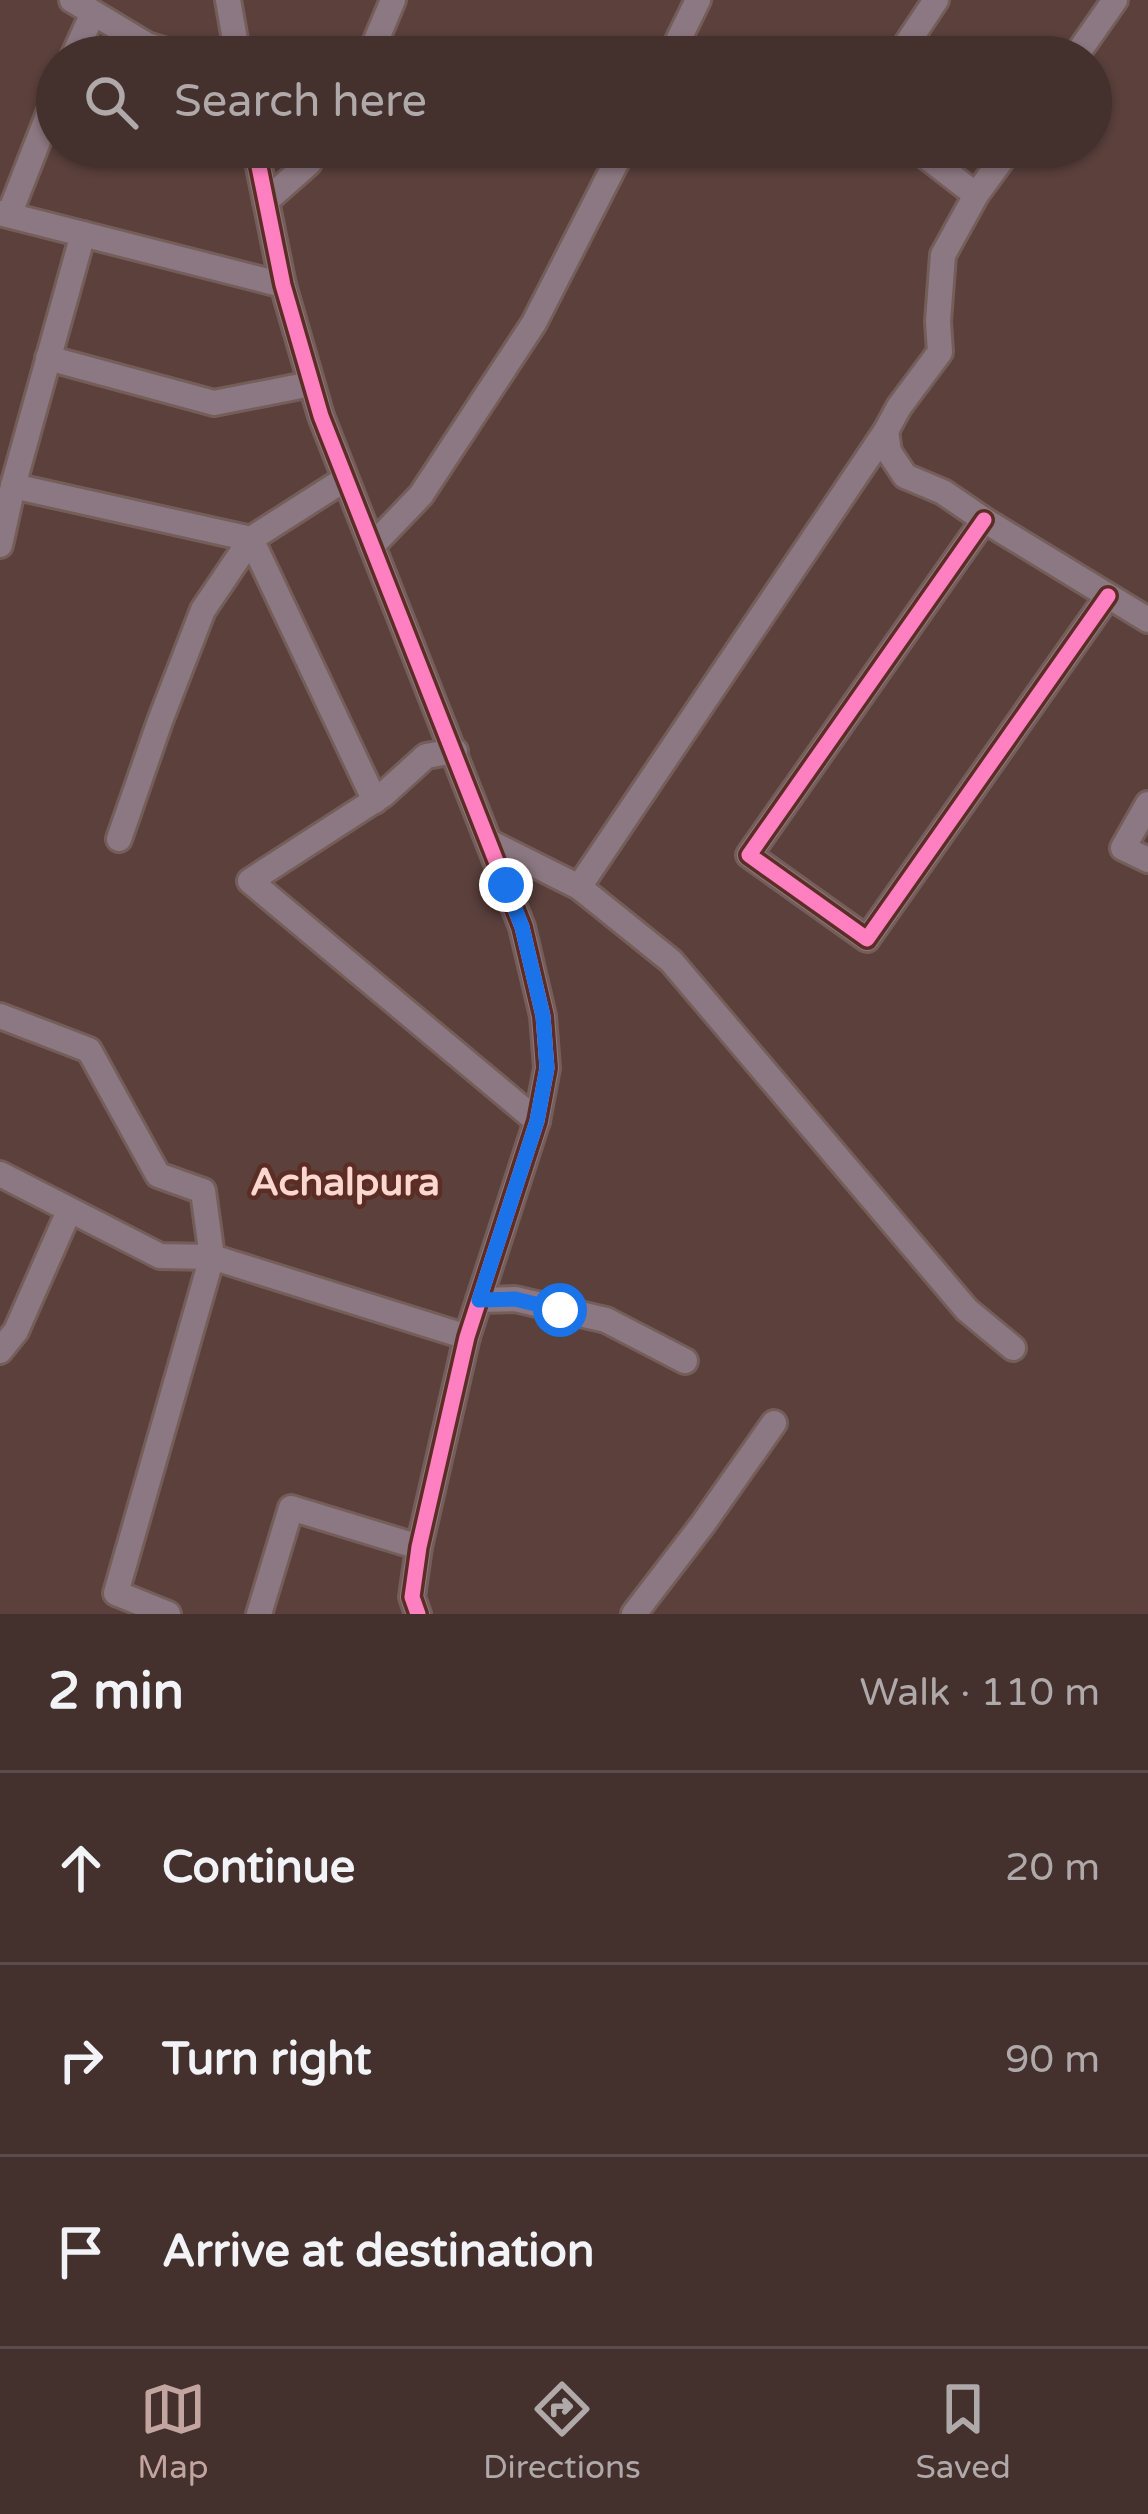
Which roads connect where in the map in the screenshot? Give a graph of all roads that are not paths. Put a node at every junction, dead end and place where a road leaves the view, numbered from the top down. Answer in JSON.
{"nodes":[{"id":1,"x":228,"y":0,"type":"edge"},
{"id":2,"x":393,"y":0,"type":"edge"},
{"id":3,"x":698,"y":0,"type":"edge"},
{"id":4,"x":936,"y":0,"type":"edge"},
{"id":5,"x":1115,"y":0,"type":"edge"},
{"id":6,"x":82,"y":6,"type":"edge"},
{"id":7,"x":77,"y":36,"type":"edge"},
{"id":8,"x":132,"y":36,"type":"edge"},
{"id":9,"x":234,"y":36,"type":"edge"},
{"id":10,"x":378,"y":36,"type":"edge"},
{"id":11,"x":680,"y":36,"type":"edge"},
{"id":12,"x":912,"y":36,"type":"edge"},
{"id":13,"x":1090,"y":36,"type":"edge"},
{"id":14,"x":36,"y":140,"type":"edge"},
{"id":15,"x":259,"y":168,"type":"edge"},
{"id":16,"x":303,"y":168,"type":"edge"},
{"id":17,"x":613,"y":168,"type":"edge"},
{"id":18,"x":941,"y":168,"type":"edge"},
{"id":19,"x":995,"y":168,"type":"edge"},
{"id":20,"x":976,"y":195,"type":"junction"},
{"id":21,"x":266,"y":201,"type":"junction"},
{"id":22,"x":4,"y":214,"type":"edge"},
{"id":23,"x":82,"y":234,"type":"junction"},
{"id":24,"x":284,"y":285,"type":"junction"},
{"id":25,"x":49,"y":358,"type":"junction"},
{"id":26,"x":311,"y":383,"type":"junction"},
{"id":27,"x":886,"y":431,"type":"junction"},
{"id":28,"x":345,"y":478,"type":"junction"},
{"id":29,"x":13,"y":487,"type":"junction"},
{"id":30,"x":983,"y":520,"type":"junction"},
{"id":31,"x":250,"y":538,"type":"junction"},
{"id":32,"x":0,"y":545,"type":"edge"},
{"id":33,"x":373,"y":546,"type":"junction"},
{"id":34,"x":1108,"y":596,"type":"junction"},
{"id":35,"x":1148,"y":620,"type":"edge"},
{"id":36,"x":454,"y":751,"type":"junction"},
{"id":37,"x":375,"y":801,"type":"junction"},
{"id":38,"x":1148,"y":804,"type":"edge"},
{"id":39,"x":118,"y":839,"type":"dead end"},
{"id":40,"x":489,"y":842,"type":"junction"},
{"id":41,"x":1148,"y":860,"type":"edge"},
{"id":42,"x":579,"y":887,"type":"junction"},
{"id":43,"x":0,"y":1016,"type":"edge"},
{"id":44,"x":537,"y":1121,"type":"junction"},
{"id":45,"x":0,"y":1174,"type":"edge"},
{"id":46,"x":69,"y":1211,"type":"junction"},
{"id":47,"x":212,"y":1257,"type":"junction"},
{"id":48,"x":479,"y":1300,"type":"junction"},
{"id":49,"x":467,"y":1337,"type":"junction"},
{"id":50,"x":1012,"y":1348,"type":"dead end"},
{"id":51,"x":0,"y":1352,"type":"edge"},
{"id":52,"x":685,"y":1360,"type":"dead end"},
{"id":53,"x":774,"y":1423,"type":"dead end"},
{"id":54,"x":419,"y":1547,"type":"junction"},
{"id":55,"x":168,"y":1614,"type":"edge"},
{"id":56,"x":259,"y":1614,"type":"edge"},
{"id":57,"x":418,"y":1614,"type":"edge"},
{"id":58,"x":634,"y":1614,"type":"edge"}],
"edges":[{"from":1,"to":9,"type":"street"},
{"from":2,"to":10,"type":"street"},
{"from":3,"to":11,"type":"street"},
{"from":4,"to":12,"type":"street"},
{"from":5,"to":13,"type":"street"},
{"from":6,"to":7,"type":"street"},
{"from":6,"to":8,"type":"street"},
{"from":14,"to":22,"type":"street"},
{"from":15,"to":21,"type":"street"},
{"from":16,"to":21,"type":"street"},
{"from":17,"to":33,"type":"street"},
{"from":18,"to":20,"type":"street"},
{"from":19,"to":20,"type":"street"},
{"from":20,"to":27,"type":"street"},
{"from":21,"to":24,"type":"street"},
{"from":22,"to":23,"type":"street"},
{"from":23,"to":24,"type":"street"},
{"from":23,"to":25,"type":"street"},
{"from":24,"to":26,"type":"street"},
{"from":25,"to":26,"type":"street"},
{"from":25,"to":29,"type":"street"},
{"from":26,"to":28,"type":"street"},
{"from":27,"to":30,"type":"street"},
{"from":27,"to":42,"type":"street"},
{"from":28,"to":31,"type":"street"},
{"from":28,"to":33,"type":"street"},
{"from":29,"to":31,"type":"street"},
{"from":29,"to":32,"type":"street"},
{"from":30,"to":34,"type":"street"},
{"from":30,"to":34,"type":"street"},
{"from":31,"to":37,"type":"street"},
{"from":31,"to":39,"type":"street"},
{"from":33,"to":36,"type":"street"},
{"from":34,"to":35,"type":"street"},
{"from":36,"to":37,"type":"street"},
{"from":36,"to":40,"type":"street"},
{"from":37,"to":44,"type":"street"},
{"from":38,"to":41,"type":"street"},
{"from":40,"to":42,"type":"street"},
{"from":40,"to":44,"type":"street"},
{"from":42,"to":50,"type":"street"},
{"from":43,"to":47,"type":"street"},
{"from":44,"to":48,"type":"street"},
{"from":45,"to":46,"type":"street"},
{"from":46,"to":47,"type":"street"},
{"from":46,"to":51,"type":"street"},
{"from":47,"to":49,"type":"street"},
{"from":47,"to":55,"type":"street"},
{"from":48,"to":49,"type":"street"},
{"from":48,"to":52,"type":"street"},
{"from":49,"to":54,"type":"street"},
{"from":53,"to":58,"type":"street"},
{"from":54,"to":56,"type":"street"},
{"from":54,"to":57,"type":"street"}]}
